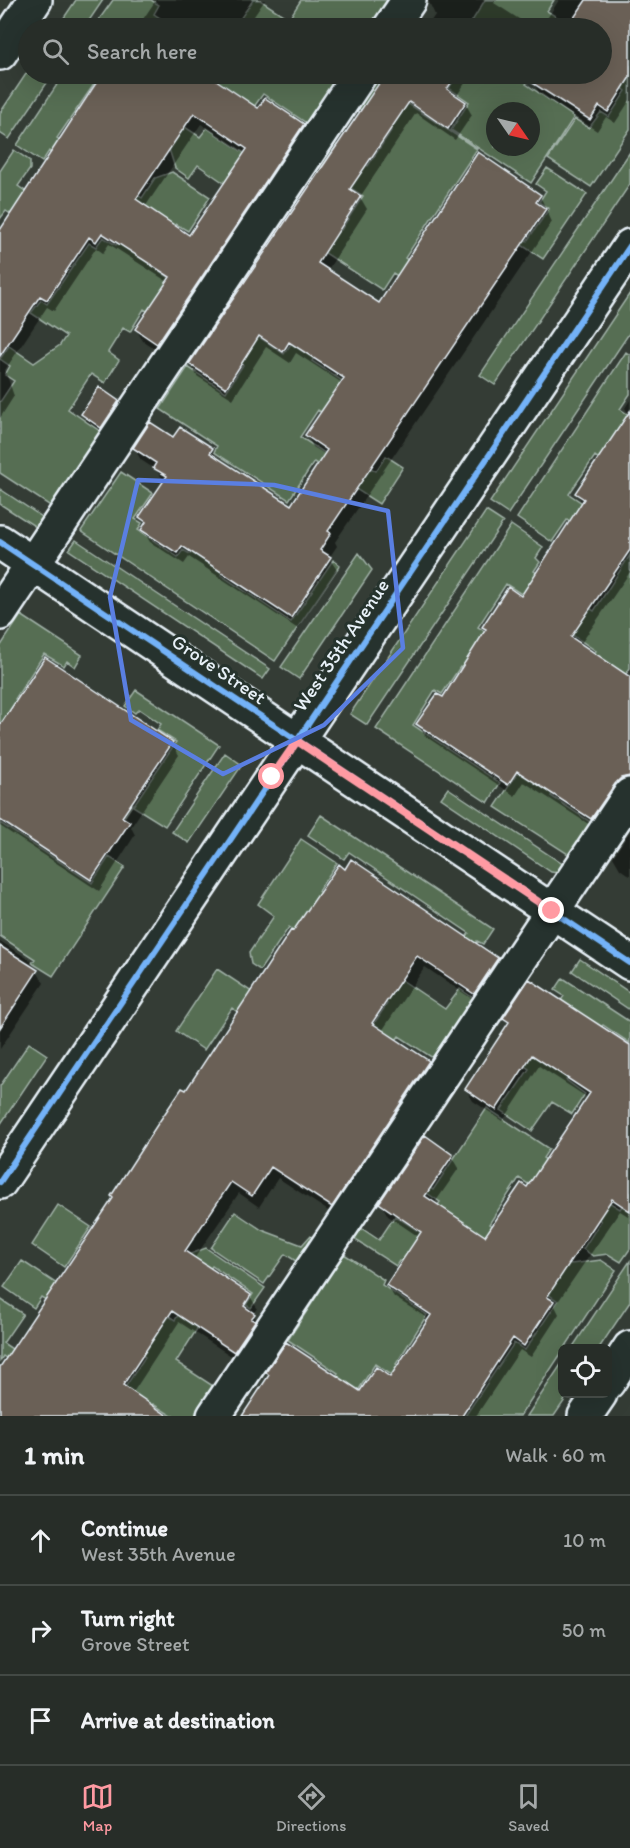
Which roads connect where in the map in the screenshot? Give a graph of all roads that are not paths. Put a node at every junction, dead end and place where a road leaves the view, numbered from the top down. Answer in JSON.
{"nodes":[{"id":1,"x":35,"y":0,"type":"edge"},
{"id":2,"x":409,"y":0,"type":"edge"},
{"id":3,"x":23,"y":18,"type":"edge"},
{"id":4,"x":397,"y":18,"type":"edge"},
{"id":5,"x":18,"y":26,"type":"edge"},
{"id":6,"x":0,"y":53,"type":"edge"},
{"id":7,"x":353,"y":84,"type":"edge"},
{"id":8,"x":630,"y":246,"type":"edge"},
{"id":9,"x":0,"y":543,"type":"edge"},
{"id":10,"x":33,"y":564,"type":"junction"},
{"id":11,"x":0,"y":613,"type":"edge"},
{"id":12,"x":297,"y":741,"type":"junction"},
{"id":13,"x":630,"y":795,"type":"edge"},
{"id":14,"x":552,"y":911,"type":"junction"},
{"id":15,"x":630,"y":963,"type":"edge"},
{"id":16,"x":0,"y":1182,"type":"edge"},
{"id":17,"x":630,"y":1348,"type":"edge"},
{"id":18,"x":612,"y":1376,"type":"edge"},
{"id":19,"x":597,"y":1398,"type":"edge"},
{"id":20,"x":214,"y":1416,"type":"edge"},
{"id":21,"x":585,"y":1416,"type":"edge"}],
"edges":[{"from":1,"to":3,"type":"street"},
{"from":2,"to":4,"type":"street"},
{"from":5,"to":6,"type":"street"},
{"from":7,"to":10,"type":"street"},
{"from":8,"to":12,"type":"street","name":"West 35th Avenue"},
{"from":9,"to":10,"type":"street","name":"Grove Street"},
{"from":10,"to":11,"type":"street"},
{"from":10,"to":12,"type":"street","name":"Grove Street"},
{"from":12,"to":14,"type":"street","name":"Grove Street"},
{"from":12,"to":16,"type":"street","name":"West 35th Avenue"},
{"from":13,"to":14,"type":"street"},
{"from":14,"to":15,"type":"street","name":"Grove Street"},
{"from":14,"to":20,"type":"street"},
{"from":17,"to":18,"type":"street"},
{"from":19,"to":21,"type":"street"}]}
